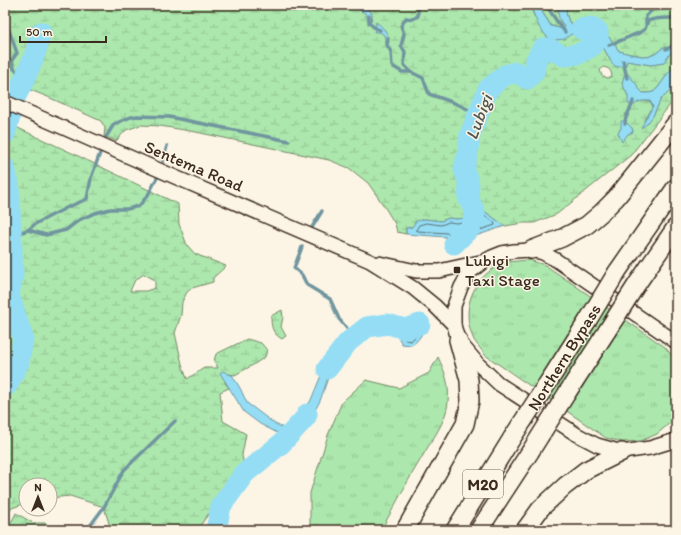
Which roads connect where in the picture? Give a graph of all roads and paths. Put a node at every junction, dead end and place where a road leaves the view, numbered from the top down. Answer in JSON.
{"nodes":[{"id":1,"x":5,"y":102,"type":"edge"},
{"id":2,"x":676,"y":123,"type":"edge"},
{"id":3,"x":676,"y":187,"type":"edge"},
{"id":4,"x":676,"y":227,"type":"edge"},
{"id":5,"x":531,"y":250,"type":"junction"},
{"id":6,"x":370,"y":261,"type":"junction"},
{"id":7,"x":483,"y":262,"type":"junction"},
{"id":8,"x":456,"y":332,"type":"junction"},
{"id":9,"x":676,"y":342,"type":"edge"},
{"id":10,"x":676,"y":440,"type":"edge"},
{"id":11,"x":622,"y":452,"type":"junction"},
{"id":12,"x":405,"y":530,"type":"edge"},
{"id":13,"x":455,"y":530,"type":"edge"},
{"id":14,"x":479,"y":530,"type":"edge"},
{"id":15,"x":524,"y":530,"type":"edge"}],
"edges":[{"from":1,"to":6,"type":"main road","name":"Sentema Road"},
{"from":2,"to":5,"type":"highway"},
{"from":3,"to":13,"type":"highway","name":"Northern Bypass","number":"M20","bridge":true},
{"from":4,"to":14,"type":"highway","name":"Northern Bypass","number":"M20","bridge":true},
{"from":5,"to":7,"type":"main road"},
{"from":5,"to":9,"type":"main road"},
{"from":6,"to":7,"type":"main road","name":"Sentema Road"},
{"from":6,"to":8,"type":"main road","name":"Sentema Road"},
{"from":7,"to":8,"type":"main road"},
{"from":8,"to":11,"type":"main road","name":"Sentema Road"},
{"from":8,"to":12,"type":"highway"},
{"from":10,"to":11,"type":"main road"},
{"from":11,"to":15,"type":"highway"}]}
